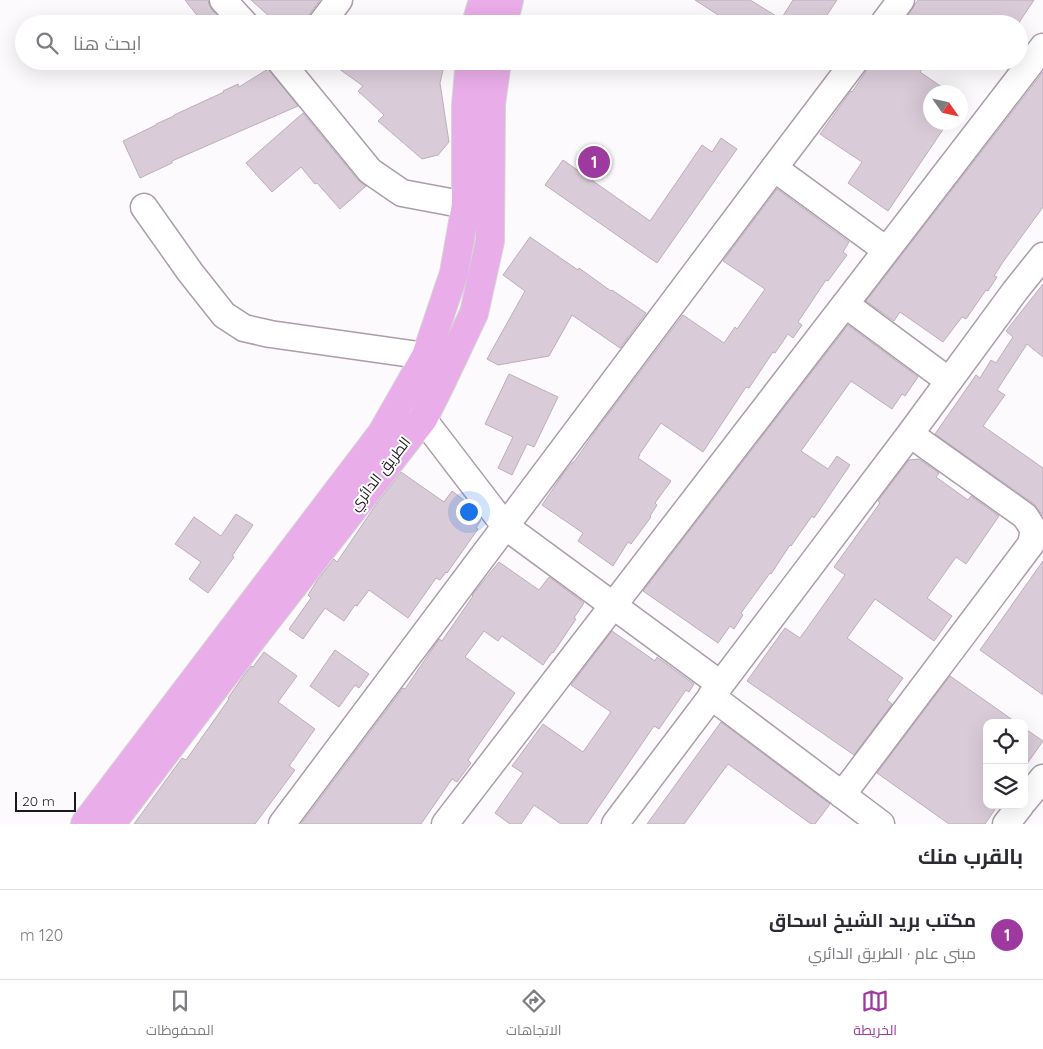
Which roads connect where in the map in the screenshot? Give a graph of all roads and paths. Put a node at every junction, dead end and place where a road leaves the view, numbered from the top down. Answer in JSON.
{"nodes":[{"id":1,"x":223,"y":0,"type":"edge"},
{"id":2,"x":339,"y":0,"type":"edge"},
{"id":3,"x":483,"y":0,"type":"edge"},
{"id":4,"x":509,"y":0,"type":"edge"},
{"id":5,"x":901,"y":0,"type":"edge"},
{"id":6,"x":237,"y":15,"type":"edge"},
{"id":7,"x":328,"y":15,"type":"edge"},
{"id":8,"x":479,"y":15,"type":"edge"},
{"id":9,"x":505,"y":15,"type":"edge"},
{"id":10,"x":890,"y":15,"type":"edge"},
{"id":11,"x":1043,"y":47,"type":"edge"},
{"id":12,"x":1028,"y":66,"type":"edge"},
{"id":13,"x":291,"y":70,"type":"edge"},
{"id":14,"x":469,"y":70,"type":"edge"},
{"id":15,"x":496,"y":70,"type":"edge"},
{"id":16,"x":848,"y":70,"type":"edge"},
{"id":17,"x":1025,"y":70,"type":"edge"},
{"id":18,"x":774,"y":168,"type":"junction"},
{"id":19,"x":466,"y":205,"type":"junction"},
{"id":20,"x":144,"y":207,"type":"dead end"},
{"id":21,"x":886,"y":250,"type":"junction"},
{"id":22,"x":1043,"y":256,"type":"edge"},
{"id":23,"x":845,"y":304,"type":"junction"},
{"id":24,"x":426,"y":356,"type":"junction"},
{"id":25,"x":949,"y":381,"type":"junction"},
{"id":26,"x":423,"y":419,"type":"junction"},
{"id":27,"x":910,"y":434,"type":"junction"},
{"id":28,"x":505,"y":526,"type":"junction"},
{"id":29,"x":613,"y":605,"type":"junction"},
{"id":30,"x":716,"y":690,"type":"junction"},
{"id":31,"x":1043,"y":778,"type":"edge"},
{"id":32,"x":842,"y":794,"type":"junction"},
{"id":33,"x":1028,"y":796,"type":"edge"},
{"id":34,"x":1018,"y":809,"type":"edge"},
{"id":35,"x":85,"y":824,"type":"edge"},
{"id":36,"x":111,"y":824,"type":"edge"},
{"id":37,"x":282,"y":824,"type":"edge"},
{"id":38,"x":445,"y":824,"type":"edge"},
{"id":39,"x":614,"y":824,"type":"edge"},
{"id":40,"x":881,"y":824,"type":"edge"},
{"id":41,"x":1006,"y":824,"type":"edge"}],
"edges":[{"from":1,"to":6,"type":"street"},
{"from":2,"to":7,"type":"street"},
{"from":3,"to":8,"type":"main road"},
{"from":4,"to":9,"type":"main road"},
{"from":5,"to":10,"type":"street"},
{"from":11,"to":12,"type":"street"},
{"from":13,"to":19,"type":"street"},
{"from":14,"to":19,"type":"main road","name":"الطريق الدائري"},
{"from":15,"to":26,"type":"main road","name":"الطريق الدائري"},
{"from":16,"to":18,"type":"street"},
{"from":17,"to":21,"type":"street"},
{"from":18,"to":21,"type":"street"},
{"from":18,"to":28,"type":"street"},
{"from":19,"to":24,"type":"main road","name":"الطريق الدائري"},
{"from":20,"to":24,"type":"street"},
{"from":21,"to":23,"type":"street"},
{"from":22,"to":25,"type":"street"},
{"from":23,"to":25,"type":"street"},
{"from":23,"to":29,"type":"street"},
{"from":24,"to":35,"type":"main road","name":"الطريق الدائري"},
{"from":25,"to":27,"type":"street"},
{"from":26,"to":28,"type":"street"},
{"from":26,"to":36,"type":"main road","name":"الطريق الدائري"},
{"from":27,"to":30,"type":"street"},
{"from":27,"to":32,"type":"street"},
{"from":28,"to":29,"type":"street"},
{"from":28,"to":37,"type":"street"},
{"from":29,"to":30,"type":"street"},
{"from":29,"to":38,"type":"street"},
{"from":30,"to":32,"type":"street"},
{"from":30,"to":39,"type":"street"},
{"from":31,"to":33,"type":"street"},
{"from":32,"to":40,"type":"street"},
{"from":34,"to":41,"type":"street"}]}
